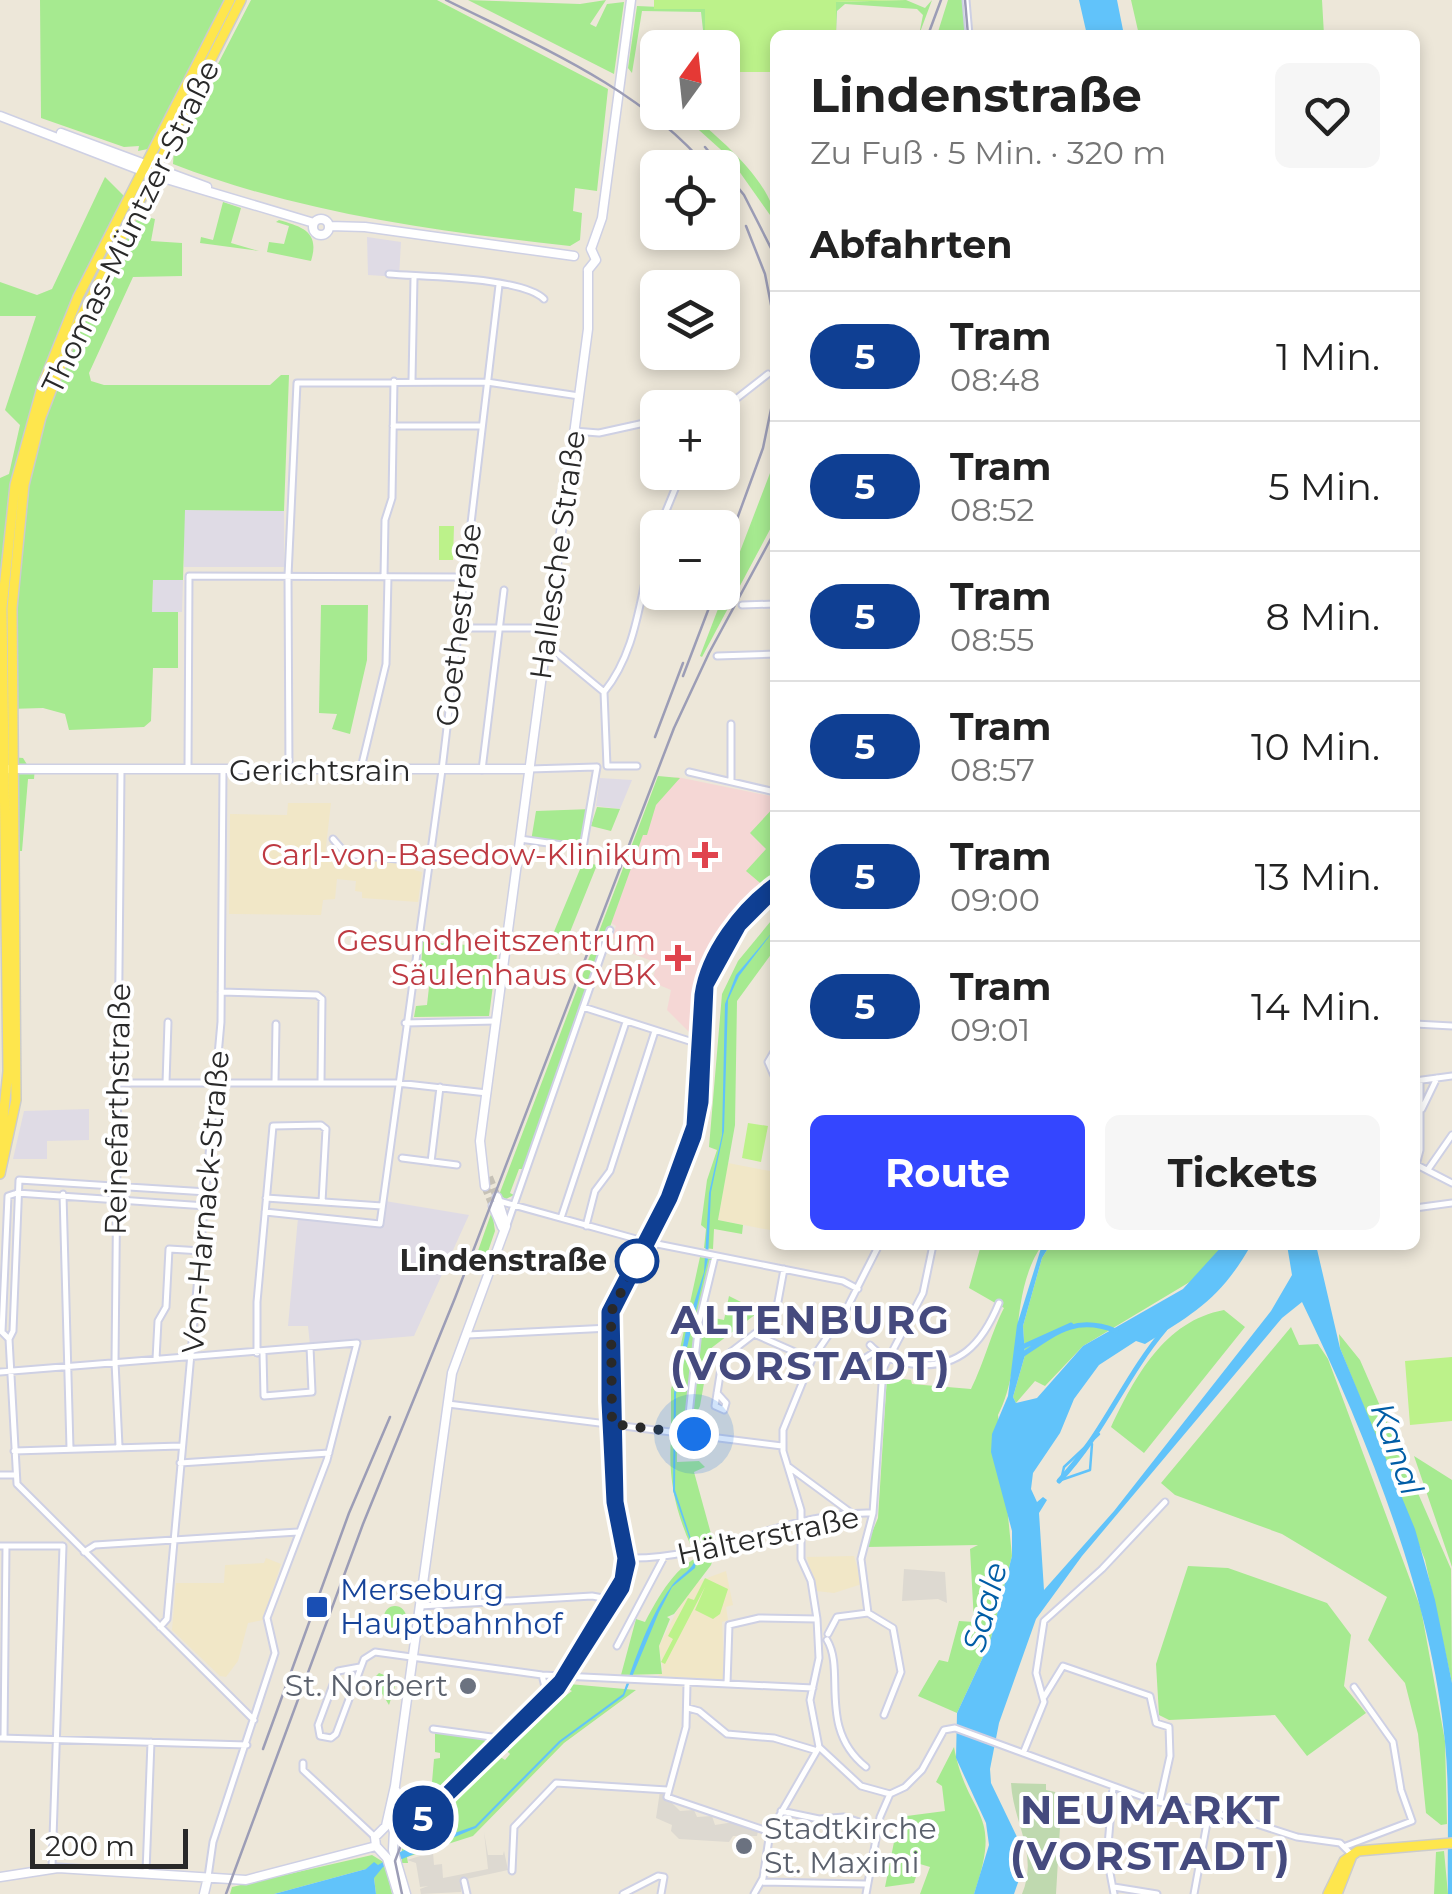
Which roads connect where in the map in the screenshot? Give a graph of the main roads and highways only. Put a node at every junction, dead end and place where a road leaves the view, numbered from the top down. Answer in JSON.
{"nodes":[{"id":1,"x":230,"y":0,"type":"edge"},
{"id":2,"x":241,"y":0,"type":"edge"},
{"id":3,"x":631,"y":0,"type":"edge"},
{"id":4,"x":0,"y":113,"type":"edge"},
{"id":5,"x":149,"y":169,"type":"junction"},
{"id":6,"x":591,"y":249,"type":"junction"},
{"id":7,"x":574,"y":256,"type":"junction"},
{"id":8,"x":588,"y":270,"type":"junction"},
{"id":9,"x":6,"y":769,"type":"edge"},
{"id":10,"x":529,"y":769,"type":"junction"},
{"id":11,"x":4,"y":999,"type":"edge"},
{"id":12,"x":4,"y":1071,"type":"edge"},
{"id":13,"x":0,"y":1148,"type":"edge"},
{"id":14,"x":0,"y":1174,"type":"edge"},
{"id":15,"x":487,"y":1182,"type":"tunnel mouth"},
{"id":16,"x":503,"y":1237,"type":"junction"},
{"id":17,"x":395,"y":1786,"type":"junction"},
{"id":18,"x":392,"y":1836,"type":"junction"},
{"id":19,"x":379,"y":1842,"type":"junction"},
{"id":20,"x":1452,"y":1843,"type":"edge"},
{"id":21,"x":393,"y":1847,"type":"junction"},
{"id":22,"x":1349,"y":1851,"type":"junction"},
{"id":23,"x":0,"y":1877,"type":"edge"},
{"id":24,"x":208,"y":1877,"type":"junction"},
{"id":25,"x":204,"y":1894,"type":"edge"},
{"id":26,"x":398,"y":1894,"type":"edge"},
{"id":27,"x":406,"y":1894,"type":"edge"},
{"id":28,"x":1328,"y":1894,"type":"edge"},
{"id":29,"x":1337,"y":1894,"type":"edge"}],
"edges":[{"from":1,"to":5,"type":"main road","name":"Thomas-Müntzer-Straße"},
{"from":2,"to":5,"type":"main road","name":"Thomas-Müntzer-Straße"},
{"from":3,"to":6,"type":"main road"},
{"from":4,"to":5,"type":"main road"},
{"from":5,"to":7,"type":"main road"},
{"from":5,"to":9,"type":"main road","name":"Thomas-Müntzer-Straße"},
{"from":6,"to":7,"type":"main road"},
{"from":6,"to":8,"type":"main road"},
{"from":7,"to":8,"type":"main road"},
{"from":8,"to":10,"type":"main road","name":"Hallesche Straße"},
{"from":9,"to":10,"type":"main road","name":"Gerichtsrain"},
{"from":9,"to":11,"type":"main road","name":"Thomas-Müntzer-Straße"},
{"from":9,"to":14,"type":"main road","name":"Thomas-Müntzer-Straße"},
{"from":10,"to":15,"type":"main road","name":"Hallesche Straße"},
{"from":11,"to":12,"type":"main road","name":"Thomas-Müntzer-Straße"},
{"from":12,"to":13,"type":"main road","name":"Thomas-Müntzer-Straße"},
{"from":16,"to":16,"type":"main road"},
{"from":16,"to":17,"type":"main road"},
{"from":17,"to":18,"type":"main road"},
{"from":17,"to":19,"type":"main road"},
{"from":18,"to":19,"type":"main road"},
{"from":18,"to":21,"type":"main road"},
{"from":19,"to":21,"type":"main road"},
{"from":19,"to":24,"type":"main road"},
{"from":19,"to":26,"type":"main road"},
{"from":20,"to":22,"type":"main road"},
{"from":21,"to":27,"type":"main road"},
{"from":22,"to":28,"type":"main road"},
{"from":22,"to":29,"type":"main road"},
{"from":23,"to":24,"type":"main road"},
{"from":24,"to":25,"type":"main road"}]}
